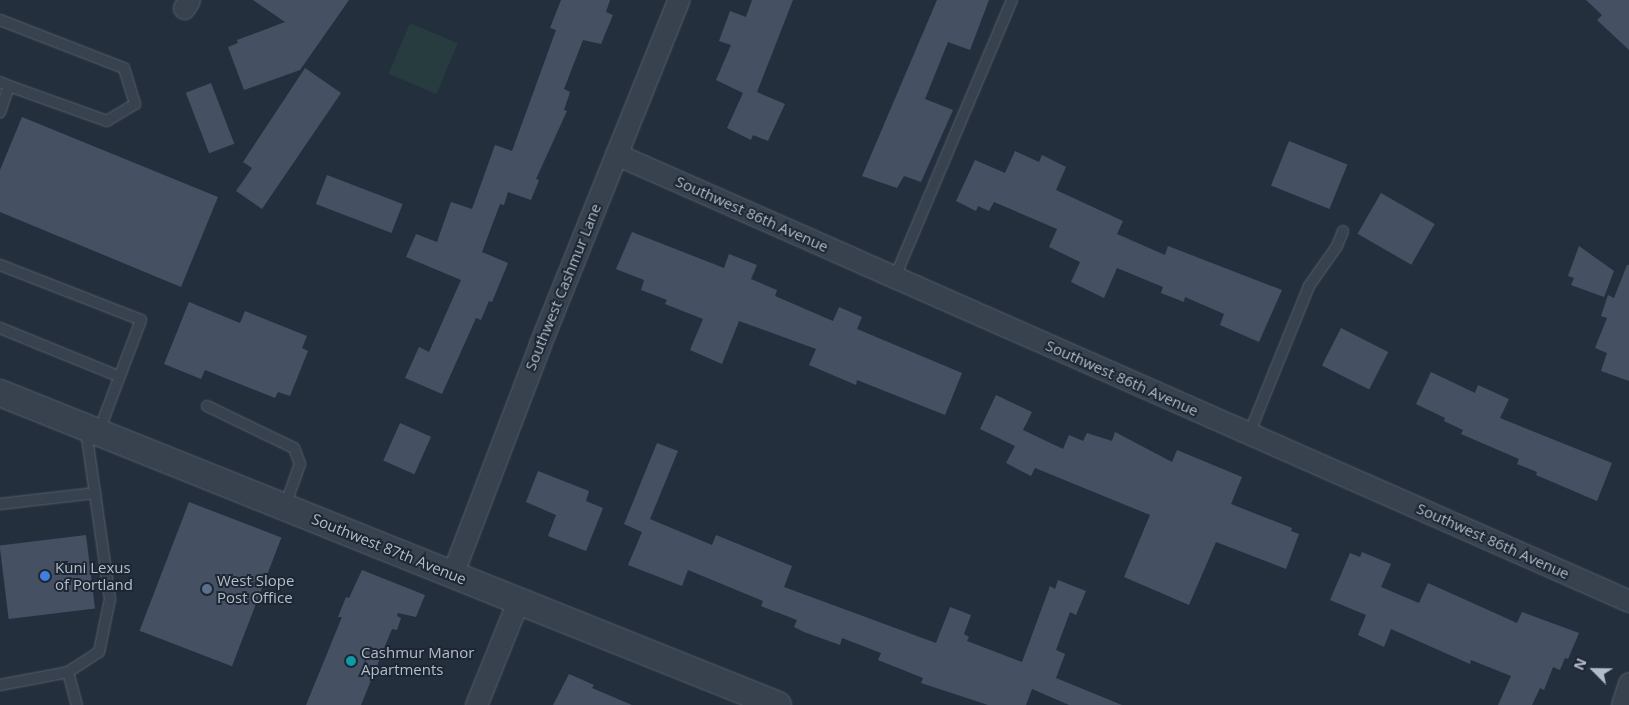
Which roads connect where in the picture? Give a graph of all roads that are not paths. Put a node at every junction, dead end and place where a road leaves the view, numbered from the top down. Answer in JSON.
{"nodes":[{"id":1,"x":678,"y":0,"type":"edge"},
{"id":2,"x":1012,"y":0,"type":"edge"},
{"id":3,"x":0,"y":20,"type":"edge"},
{"id":4,"x":4,"y":84,"type":"edge"},
{"id":5,"x":0,"y":112,"type":"edge"},
{"id":6,"x":616,"y":154,"type":"junction"},
{"id":7,"x":1343,"y":231,"type":"dead end"},
{"id":8,"x":0,"y":265,"type":"edge"},
{"id":9,"x":894,"y":277,"type":"junction"},
{"id":10,"x":0,"y":328,"type":"edge"},
{"id":11,"x":118,"y":376,"type":"junction"},
{"id":12,"x":0,"y":393,"type":"edge"},
{"id":13,"x":207,"y":406,"type":"dead end"},
{"id":14,"x":92,"y":429,"type":"junction"},
{"id":15,"x":1249,"y":434,"type":"junction"},
{"id":16,"x":95,"y":493,"type":"junction"},
{"id":17,"x":0,"y":504,"type":"edge"},
{"id":18,"x":285,"y":506,"type":"junction"},
{"id":19,"x":452,"y":575,"type":"junction"},
{"id":20,"x":518,"y":601,"type":"junction"},
{"id":21,"x":1629,"y":601,"type":"edge"},
{"id":22,"x":68,"y":672,"type":"junction"},
{"id":23,"x":1629,"y":683,"type":"edge"},
{"id":24,"x":0,"y":686,"type":"edge"},
{"id":25,"x":78,"y":705,"type":"edge"},
{"id":26,"x":476,"y":705,"type":"edge"},
{"id":27,"x":778,"y":705,"type":"edge"},
{"id":28,"x":1622,"y":705,"type":"edge"}],
"edges":[{"from":1,"to":6,"type":"street","name":"Southwest Cashmur Lane"},
{"from":2,"to":9,"type":"lane"},
{"from":3,"to":4,"type":"lane"},
{"from":4,"to":5,"type":"lane"},
{"from":6,"to":9,"type":"street","name":"Southwest 86th Avenue"},
{"from":6,"to":19,"type":"street","name":"Southwest Cashmur Lane"},
{"from":7,"to":15,"type":"lane"},
{"from":8,"to":11,"type":"lane"},
{"from":9,"to":15,"type":"street","name":"Southwest 86th Avenue"},
{"from":10,"to":11,"type":"lane"},
{"from":11,"to":14,"type":"lane"},
{"from":12,"to":14,"type":"street","name":"Southwest 87th Avenue"},
{"from":13,"to":18,"type":"lane"},
{"from":14,"to":16,"type":"lane"},
{"from":14,"to":18,"type":"street","name":"Southwest 87th Avenue"},
{"from":15,"to":21,"type":"street","name":"Southwest 86th Avenue"},
{"from":16,"to":17,"type":"lane"},
{"from":16,"to":22,"type":"lane"},
{"from":18,"to":19,"type":"street","name":"Southwest 87th Avenue"},
{"from":19,"to":20,"type":"street","name":"Southwest 87th Avenue"},
{"from":20,"to":26,"type":"street"},
{"from":20,"to":27,"type":"street","name":"Southwest 87th Avenue"},
{"from":22,"to":24,"type":"lane"},
{"from":22,"to":25,"type":"lane"},
{"from":23,"to":28,"type":"street"}]}
